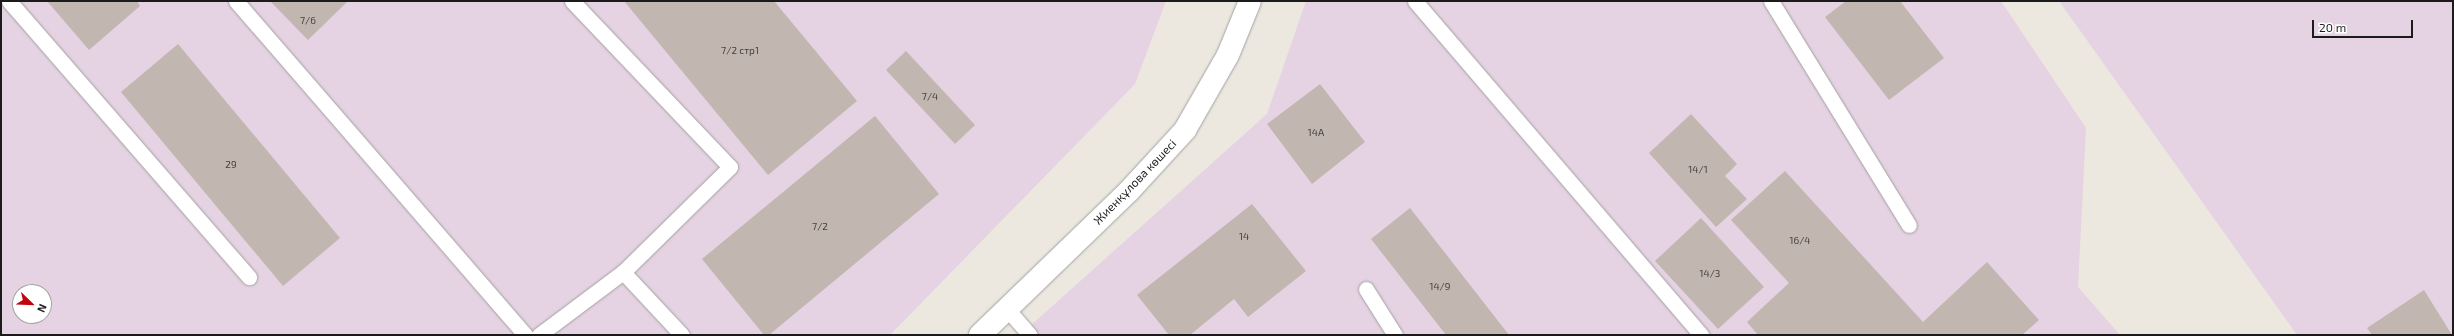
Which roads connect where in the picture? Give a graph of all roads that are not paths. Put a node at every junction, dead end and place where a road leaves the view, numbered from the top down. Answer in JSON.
{"nodes":[{"id":1,"x":9,"y":1,"type":"edge"},
{"id":2,"x":236,"y":1,"type":"edge"},
{"id":3,"x":572,"y":1,"type":"edge"},
{"id":4,"x":1250,"y":1,"type":"edge"},
{"id":5,"x":1415,"y":1,"type":"edge"},
{"id":6,"x":1771,"y":1,"type":"edge"},
{"id":7,"x":1909,"y":225,"type":"dead end"},
{"id":8,"x":623,"y":272,"type":"junction"},
{"id":9,"x":249,"y":277,"type":"dead end"},
{"id":10,"x":1366,"y":289,"type":"dead end"},
{"id":11,"x":1008,"y":310,"type":"junction"},
{"id":12,"x":525,"y":335,"type":"edge"},
{"id":13,"x":539,"y":335,"type":"edge"},
{"id":14,"x":682,"y":335,"type":"edge"},
{"id":15,"x":980,"y":335,"type":"edge"},
{"id":16,"x":1030,"y":335,"type":"edge"},
{"id":17,"x":1395,"y":335,"type":"edge"},
{"id":18,"x":1701,"y":335,"type":"edge"}],
"edges":[{"from":1,"to":9,"type":"lane"},
{"from":2,"to":12,"type":"lane"},
{"from":3,"to":8,"type":"lane"},
{"from":4,"to":11,"type":"street","name":"Жиенқұлова көшесі"},
{"from":5,"to":18,"type":"lane"},
{"from":6,"to":7,"type":"lane"},
{"from":8,"to":13,"type":"lane"},
{"from":8,"to":14,"type":"lane"},
{"from":10,"to":17,"type":"lane"},
{"from":11,"to":15,"type":"street","name":"Жиенқұлова көшесі"},
{"from":11,"to":16,"type":"lane"}]}
